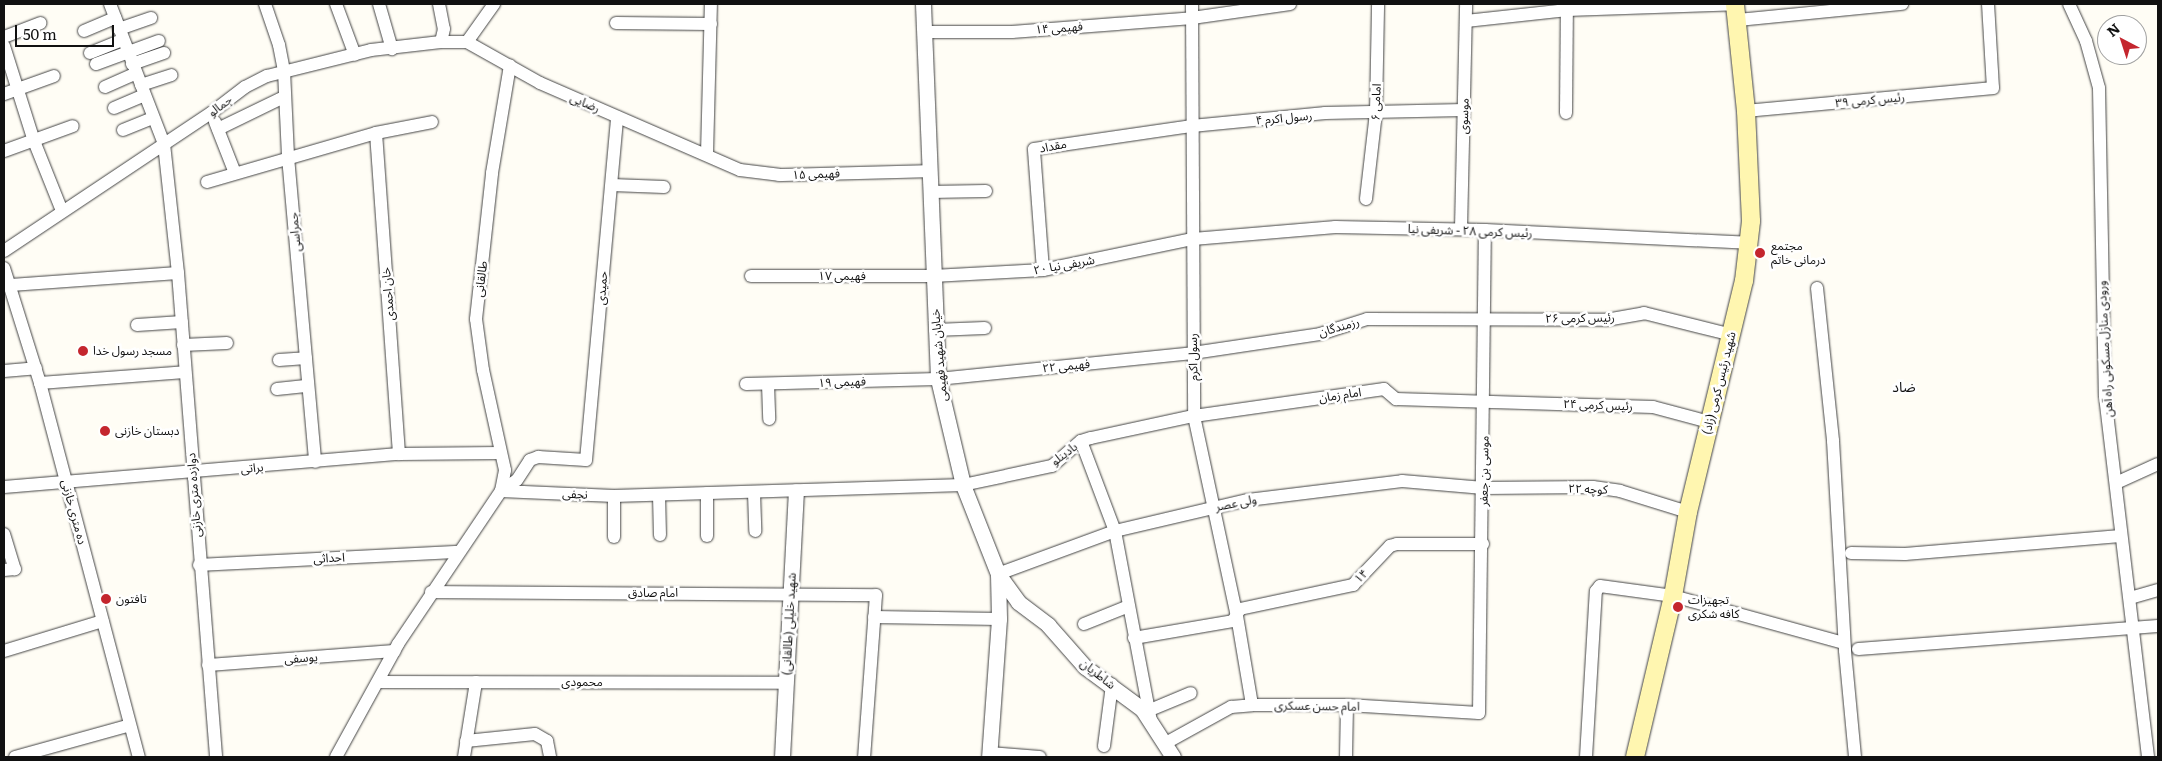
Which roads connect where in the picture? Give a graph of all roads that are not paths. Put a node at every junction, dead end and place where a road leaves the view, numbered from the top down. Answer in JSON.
{"nodes":[{"id":1,"x":265,"y":4,"type":"edge"},
{"id":2,"x":336,"y":4,"type":"edge"},
{"id":3,"x":379,"y":4,"type":"edge"},
{"id":4,"x":439,"y":4,"type":"edge"},
{"id":5,"x":494,"y":4,"type":"edge"},
{"id":6,"x":711,"y":4,"type":"edge"},
{"id":7,"x":923,"y":4,"type":"edge"},
{"id":8,"x":1192,"y":4,"type":"edge"},
{"id":9,"x":1290,"y":4,"type":"edge"},
{"id":10,"x":1378,"y":4,"type":"edge"},
{"id":11,"x":1466,"y":4,"type":"edge"},
{"id":12,"x":1902,"y":4,"type":"edge"},
{"id":13,"x":1988,"y":4,"type":"edge"},
{"id":14,"x":2069,"y":4,"type":"edge"},
{"id":15,"x":1567,"y":7,"type":"edge"},
{"id":16,"x":1736,"y":9,"type":"edge"},
{"id":17,"x":151,"y":18,"type":"dead end"},
{"id":18,"x":1192,"y":18,"type":"junction"},
{"id":19,"x":1466,"y":21,"type":"junction"},
{"id":20,"x":40,"y":23,"type":"dead end"},
{"id":21,"x":616,"y":23,"type":"dead end"},
{"id":22,"x":711,"y":24,"type":"junction"},
{"id":23,"x":84,"y":31,"type":"dead end"},
{"id":24,"x":121,"y":32,"type":"edge"},
{"id":25,"x":925,"y":32,"type":"junction"},
{"id":26,"x":4,"y":37,"type":"edge"},
{"id":27,"x":440,"y":42,"type":"junction"},
{"id":28,"x":467,"y":42,"type":"junction"},
{"id":29,"x":4,"y":46,"type":"edge"},
{"id":30,"x":161,"y":47,"type":"dead end"},
{"id":31,"x":392,"y":49,"type":"junction"},
{"id":32,"x":355,"y":55,"type":"junction"},
{"id":33,"x":93,"y":58,"type":"dead end"},
{"id":34,"x":510,"y":65,"type":"junction"},
{"id":35,"x":284,"y":71,"type":"junction"},
{"id":36,"x":171,"y":75,"type":"dead end"},
{"id":37,"x":54,"y":76,"type":"dead end"},
{"id":38,"x":105,"y":87,"type":"dead end"},
{"id":39,"x":18,"y":89,"type":"junction"},
{"id":40,"x":142,"y":90,"type":"junction"},
{"id":41,"x":4,"y":94,"type":"edge"},
{"id":42,"x":284,"y":97,"type":"junction"},
{"id":43,"x":114,"y":108,"type":"dead end"},
{"id":44,"x":1464,"y":110,"type":"junction"},
{"id":45,"x":1746,"y":111,"type":"junction"},
{"id":46,"x":1376,"y":112,"type":"junction"},
{"id":47,"x":211,"y":113,"type":"junction"},
{"id":48,"x":1566,"y":113,"type":"dead end"},
{"id":49,"x":617,"y":117,"type":"junction"},
{"id":50,"x":153,"y":118,"type":"junction"},
{"id":51,"x":432,"y":122,"type":"dead end"},
{"id":52,"x":73,"y":126,"type":"dead end"},
{"id":53,"x":1192,"y":126,"type":"junction"},
{"id":54,"x":218,"y":129,"type":"junction"},
{"id":55,"x":123,"y":130,"type":"dead end"},
{"id":56,"x":376,"y":133,"type":"junction"},
{"id":57,"x":34,"y":140,"type":"junction"},
{"id":58,"x":164,"y":144,"type":"junction"},
{"id":59,"x":4,"y":151,"type":"edge"},
{"id":60,"x":707,"y":154,"type":"junction"},
{"id":61,"x":288,"y":158,"type":"junction"},
{"id":62,"x":929,"y":171,"type":"junction"},
{"id":63,"x":236,"y":173,"type":"junction"},
{"id":64,"x":207,"y":182,"type":"dead end"},
{"id":65,"x":612,"y":185,"type":"junction"},
{"id":66,"x":664,"y":187,"type":"dead end"},
{"id":67,"x":986,"y":191,"type":"dead end"},
{"id":68,"x":930,"y":192,"type":"junction"},
{"id":69,"x":1366,"y":199,"type":"dead end"},
{"id":70,"x":62,"y":211,"type":"junction"},
{"id":71,"x":1461,"y":229,"type":"junction"},
{"id":72,"x":1485,"y":230,"type":"junction"},
{"id":73,"x":1193,"y":239,"type":"junction"},
{"id":74,"x":1748,"y":243,"type":"junction"},
{"id":75,"x":4,"y":250,"type":"edge"},
{"id":76,"x":4,"y":268,"type":"edge"},
{"id":77,"x":1044,"y":270,"type":"junction"},
{"id":78,"x":178,"y":272,"type":"junction"},
{"id":79,"x":751,"y":276,"type":"dead end"},
{"id":80,"x":933,"y":276,"type":"junction"},
{"id":81,"x":11,"y":285,"type":"junction"},
{"id":82,"x":1817,"y":288,"type":"dead end"},
{"id":83,"x":1486,"y":318,"type":"junction"},
{"id":84,"x":182,"y":322,"type":"junction"},
{"id":85,"x":137,"y":326,"type":"dead end"},
{"id":86,"x":985,"y":328,"type":"dead end"},
{"id":87,"x":935,"y":330,"type":"junction"},
{"id":88,"x":1732,"y":335,"type":"junction"},
{"id":89,"x":227,"y":343,"type":"dead end"},
{"id":90,"x":183,"y":345,"type":"junction"},
{"id":91,"x":1193,"y":353,"type":"junction"},
{"id":92,"x":306,"y":358,"type":"junction"},
{"id":93,"x":279,"y":360,"type":"dead end"},
{"id":94,"x":36,"y":368,"type":"junction"},
{"id":95,"x":4,"y":371,"type":"edge"},
{"id":96,"x":185,"y":372,"type":"junction"},
{"id":97,"x":938,"y":379,"type":"junction"},
{"id":98,"x":40,"y":383,"type":"junction"},
{"id":99,"x":746,"y":384,"type":"dead end"},
{"id":100,"x":768,"y":384,"type":"junction"},
{"id":101,"x":308,"y":386,"type":"junction"},
{"id":102,"x":277,"y":389,"type":"dead end"},
{"id":103,"x":1484,"y":402,"type":"junction"},
{"id":104,"x":1194,"y":416,"type":"junction"},
{"id":105,"x":770,"y":419,"type":"dead end"},
{"id":106,"x":1709,"y":422,"type":"junction"},
{"id":107,"x":1081,"y":441,"type":"junction"},
{"id":108,"x":500,"y":453,"type":"junction"},
{"id":109,"x":399,"y":454,"type":"junction"},
{"id":110,"x":315,"y":462,"type":"junction"},
{"id":111,"x":2158,"y":464,"type":"edge"},
{"id":112,"x":192,"y":474,"type":"junction"},
{"id":113,"x":66,"y":483,"type":"junction"},
{"id":114,"x":2116,"y":483,"type":"junction"},
{"id":115,"x":963,"y":485,"type":"junction"},
{"id":116,"x":4,"y":487,"type":"edge"},
{"id":117,"x":1484,"y":488,"type":"junction"},
{"id":118,"x":501,"y":491,"type":"junction"},
{"id":119,"x":796,"y":491,"type":"junction"},
{"id":120,"x":707,"y":493,"type":"junction"},
{"id":121,"x":754,"y":493,"type":"junction"},
{"id":122,"x":659,"y":495,"type":"junction"},
{"id":123,"x":614,"y":496,"type":"junction"},
{"id":124,"x":1213,"y":508,"type":"junction"},
{"id":125,"x":1688,"y":512,"type":"junction"},
{"id":126,"x":755,"y":531,"type":"dead end"},
{"id":127,"x":1116,"y":531,"type":"junction"},
{"id":128,"x":4,"y":534,"type":"edge"},
{"id":129,"x":660,"y":535,"type":"dead end"},
{"id":130,"x":707,"y":536,"type":"dead end"},
{"id":131,"x":2120,"y":536,"type":"junction"},
{"id":132,"x":614,"y":537,"type":"dead end"},
{"id":133,"x":1483,"y":544,"type":"junction"},
{"id":134,"x":459,"y":552,"type":"junction"},
{"id":135,"x":1851,"y":553,"type":"dead end"},
{"id":136,"x":199,"y":565,"type":"junction"},
{"id":137,"x":4,"y":570,"type":"edge"},
{"id":138,"x":998,"y":574,"type":"junction"},
{"id":139,"x":2158,"y":590,"type":"edge"},
{"id":140,"x":431,"y":592,"type":"junction"},
{"id":141,"x":790,"y":594,"type":"junction"},
{"id":142,"x":1673,"y":596,"type":"junction"},
{"id":143,"x":2130,"y":598,"type":"junction"},
{"id":144,"x":1129,"y":606,"type":"junction"},
{"id":145,"x":1237,"y":616,"type":"junction"},
{"id":146,"x":874,"y":617,"type":"junction"},
{"id":147,"x":999,"y":619,"type":"junction"},
{"id":148,"x":103,"y":621,"type":"junction"},
{"id":149,"x":1084,"y":624,"type":"dead end"},
{"id":150,"x":2158,"y":626,"type":"edge"},
{"id":151,"x":2133,"y":628,"type":"junction"},
{"id":152,"x":1134,"y":638,"type":"junction"},
{"id":153,"x":1844,"y":643,"type":"junction"},
{"id":154,"x":1858,"y":649,"type":"dead end"},
{"id":155,"x":4,"y":651,"type":"edge"},
{"id":156,"x":394,"y":651,"type":"junction"},
{"id":157,"x":208,"y":665,"type":"junction"},
{"id":158,"x":378,"y":682,"type":"junction"},
{"id":159,"x":476,"y":682,"type":"junction"},
{"id":160,"x":786,"y":683,"type":"junction"},
{"id":161,"x":1112,"y":684,"type":"junction"},
{"id":162,"x":1191,"y":692,"type":"dead end"},
{"id":163,"x":1252,"y":705,"type":"junction"},
{"id":164,"x":1347,"y":705,"type":"junction"},
{"id":165,"x":1479,"y":713,"type":"joint"},
{"id":166,"x":1150,"y":716,"type":"junction"},
{"id":167,"x":130,"y":725,"type":"junction"},
{"id":168,"x":466,"y":741,"type":"junction"},
{"id":169,"x":1164,"y":744,"type":"junction"},
{"id":170,"x":1104,"y":746,"type":"dead end"},
{"id":171,"x":989,"y":755,"type":"edge"},
{"id":172,"x":15,"y":757,"type":"edge"},
{"id":173,"x":140,"y":757,"type":"edge"},
{"id":174,"x":216,"y":757,"type":"edge"},
{"id":175,"x":336,"y":757,"type":"edge"},
{"id":176,"x":464,"y":757,"type":"edge"},
{"id":177,"x":550,"y":757,"type":"edge"},
{"id":178,"x":782,"y":757,"type":"edge"},
{"id":179,"x":864,"y":757,"type":"edge"},
{"id":180,"x":1040,"y":757,"type":"edge"},
{"id":181,"x":1173,"y":757,"type":"edge"},
{"id":182,"x":1346,"y":757,"type":"edge"},
{"id":183,"x":1586,"y":757,"type":"edge"},
{"id":184,"x":1635,"y":757,"type":"edge"},
{"id":185,"x":1855,"y":757,"type":"edge"},
{"id":186,"x":2148,"y":757,"type":"edge"}],
"edges":[{"from":1,"to":35,"type":"street","name":"جمراسی"},
{"from":2,"to":32,"type":"street"},
{"from":3,"to":31,"type":"street"},
{"from":4,"to":27,"type":"street"},
{"from":5,"to":28,"type":"street"},
{"from":6,"to":22,"type":"street"},
{"from":7,"to":25,"type":"street","name":"خیابان شهید فهیمی"},
{"from":8,"to":18,"type":"street","name":"رسول اکرم"},
{"from":9,"to":18,"type":"street","name":"فهیمی ۱۴"},
{"from":10,"to":46,"type":"street","name":"امامی ۶"},
{"from":11,"to":19,"type":"street","name":"موسوی"},
{"from":12,"to":16,"type":"street"},
{"from":13,"to":45,"type":"street","name":"رئیس کرمی ۳۹"},
{"from":14,"to":114,"type":"street","name":"ورودی منازل مسکونی راه آهن"},
{"from":15,"to":16,"type":"street"},
{"from":15,"to":19,"type":"street"},
{"from":15,"to":48,"type":"street"},
{"from":16,"to":45,"type":"main road","name":"شهید رئیس کرمی (زاد)"},
{"from":17,"to":24,"type":"street"},
{"from":18,"to":25,"type":"street","name":"فهیمی ۱۴"},
{"from":18,"to":53,"type":"street","name":"رسول اکرم"},
{"from":19,"to":44,"type":"street","name":"موسوی"},
{"from":20,"to":26,"type":"street"},
{"from":21,"to":22,"type":"street"},
{"from":22,"to":60,"type":"street"},
{"from":23,"to":24,"type":"street"},
{"from":24,"to":30,"type":"street"},
{"from":24,"to":33,"type":"street"},
{"from":24,"to":38,"type":"street"},
{"from":24,"to":40,"type":"street","name":"دوازده متری خازنی"},
{"from":25,"to":62,"type":"street","name":"خیابان شهید فهیمی"},
{"from":27,"to":28,"type":"street","name":"جمالو"},
{"from":27,"to":31,"type":"street","name":"جمالو"},
{"from":28,"to":34,"type":"street","name":"رضایی"},
{"from":29,"to":39,"type":"street"},
{"from":31,"to":32,"type":"street","name":"جمالو"},
{"from":32,"to":35,"type":"street","name":"جمالو"},
{"from":34,"to":49,"type":"street","name":"رضایی"},
{"from":34,"to":108,"type":"street","name":"طالقانی"},
{"from":35,"to":42,"type":"street","name":"جمراسی"},
{"from":35,"to":47,"type":"street","name":"جمالو"},
{"from":36,"to":40,"type":"street"},
{"from":37,"to":39,"type":"street"},
{"from":39,"to":41,"type":"street"},
{"from":39,"to":57,"type":"street"},
{"from":40,"to":43,"type":"street"},
{"from":40,"to":50,"type":"street","name":"دوازده متری خازنی"},
{"from":42,"to":54,"type":"street"},
{"from":42,"to":61,"type":"street","name":"جمراسی"},
{"from":44,"to":46,"type":"street","name":"رسول اکرم ۴"},
{"from":44,"to":71,"type":"street","name":"موسوی"},
{"from":45,"to":74,"type":"main road","name":"شهید رئیس کرمی (زاد)"},
{"from":46,"to":53,"type":"street","name":"رسول اکرم ۴"},
{"from":46,"to":69,"type":"street","name":"امامی ۶"},
{"from":47,"to":54,"type":"street"},
{"from":47,"to":58,"type":"street","name":"جمالو"},
{"from":49,"to":60,"type":"street","name":"رضایی"},
{"from":49,"to":65,"type":"street","name":"حمیدی"},
{"from":50,"to":55,"type":"street"},
{"from":50,"to":58,"type":"street","name":"دوازده متری خازنی"},
{"from":51,"to":56,"type":"street"},
{"from":52,"to":57,"type":"street"},
{"from":53,"to":73,"type":"street","name":"رسول اکرم"},
{"from":53,"to":77,"type":"street","name":"مقداد"},
{"from":54,"to":63,"type":"street"},
{"from":56,"to":61,"type":"street"},
{"from":56,"to":109,"type":"street","name":"خان احمدی"},
{"from":57,"to":59,"type":"street"},
{"from":57,"to":70,"type":"street"},
{"from":58,"to":70,"type":"street","name":"جمالو"},
{"from":58,"to":78,"type":"street","name":"دوازده متری خازنی"},
{"from":60,"to":62,"type":"street","name":"فهیمی ۱۵"},
{"from":61,"to":63,"type":"street"},
{"from":61,"to":92,"type":"street","name":"جمراسی"},
{"from":62,"to":68,"type":"street","name":"خیابان شهید فهیمی"},
{"from":63,"to":64,"type":"street"},
{"from":65,"to":66,"type":"street"},
{"from":65,"to":118,"type":"street","name":"حمیدی"},
{"from":67,"to":68,"type":"street"},
{"from":68,"to":80,"type":"street","name":"خیابان شهید فهیمی"},
{"from":70,"to":75,"type":"street","name":"جمالو"},
{"from":71,"to":72,"type":"street","name":"رئیس کرمی ۲۸ - شریفی نیا"},
{"from":71,"to":73,"type":"street","name":"رئیس کرمی ۲۸ - شریفی نیا"},
{"from":72,"to":74,"type":"street","name":"رئیس کرمی ۲۸ - شریفی نیا"},
{"from":72,"to":83,"type":"street","name":"موسی بن جعفر"},
{"from":73,"to":77,"type":"street","name":"۲۰ شریفی نیا"},
{"from":73,"to":91,"type":"street","name":"رسول اکرم"},
{"from":74,"to":88,"type":"main road","name":"شهید رئیس کرمی (زاد)"},
{"from":76,"to":81,"type":"street","name":"ده متری خازنی"},
{"from":77,"to":80,"type":"street","name":"۲۰ شریفی نیا"},
{"from":78,"to":81,"type":"street"},
{"from":78,"to":84,"type":"street","name":"دوازده متری خازنی"},
{"from":79,"to":80,"type":"street","name":"فهیمی ۱۷"},
{"from":80,"to":87,"type":"street","name":"خیابان شهید فهیمی"},
{"from":81,"to":94,"type":"street","name":"ده متری خازنی"},
{"from":82,"to":153,"type":"street"},
{"from":83,"to":88,"type":"street","name":"رئیس کرمی ۲۶"},
{"from":83,"to":91,"type":"street","name":"رزمندگان"},
{"from":83,"to":103,"type":"street","name":"موسی بن جعفر"},
{"from":84,"to":85,"type":"street"},
{"from":84,"to":90,"type":"street","name":"دوازده متری خازنی"},
{"from":86,"to":87,"type":"street"},
{"from":87,"to":97,"type":"street","name":"خیابان شهید فهیمی"},
{"from":88,"to":106,"type":"main road","name":"شهید رئیس کرمی (زاد)"},
{"from":89,"to":90,"type":"street"},
{"from":90,"to":96,"type":"street","name":"دوازده متری خازنی"},
{"from":91,"to":97,"type":"street","name":"فهیمی ۲۲"},
{"from":91,"to":104,"type":"street","name":"رسول اکرم"},
{"from":92,"to":93,"type":"street"},
{"from":92,"to":101,"type":"street","name":"جمراسی"},
{"from":94,"to":95,"type":"street"},
{"from":94,"to":98,"type":"street","name":"ده متری خازنی"},
{"from":96,"to":98,"type":"street"},
{"from":96,"to":112,"type":"street","name":"دوازده متری خازنی"},
{"from":97,"to":100,"type":"street","name":"فهیمی ۱۹"},
{"from":97,"to":115,"type":"street","name":"خیابان شهید فهیمی"},
{"from":98,"to":113,"type":"street","name":"ده متری خازنی"},
{"from":99,"to":100,"type":"street","name":"فهیمی ۱۹"},
{"from":100,"to":105,"type":"street"},
{"from":101,"to":102,"type":"street"},
{"from":101,"to":110,"type":"street","name":"جمراسی"},
{"from":103,"to":104,"type":"street","name":"امام زمان"},
{"from":103,"to":106,"type":"street","name":"رئیس کرمی ۲۴"},
{"from":103,"to":117,"type":"street","name":"موسی بن جعفر"},
{"from":104,"to":107,"type":"street","name":"بادینلو"},
{"from":104,"to":124,"type":"street","name":"رسول اکرم"},
{"from":106,"to":125,"type":"main road","name":"شهید رئیس کرمی (زاد)"},
{"from":107,"to":115,"type":"street","name":"بادینلو"},
{"from":107,"to":127,"type":"street"},
{"from":108,"to":109,"type":"street","name":"براتی"},
{"from":108,"to":118,"type":"street","name":"طالقانی"},
{"from":109,"to":110,"type":"street","name":"براتی"},
{"from":110,"to":112,"type":"street","name":"براتی"},
{"from":111,"to":114,"type":"street"},
{"from":112,"to":113,"type":"street","name":"براتی"},
{"from":112,"to":136,"type":"street","name":"دوازده متری خازنی"},
{"from":113,"to":116,"type":"street","name":"براتی"},
{"from":113,"to":148,"type":"street","name":"ده متری خازنی"},
{"from":114,"to":131,"type":"street","name":"ورودی منازل مسکونی راه آهن"},
{"from":115,"to":119,"type":"street","name":"نجفی"},
{"from":115,"to":138,"type":"street","name":"خیابان شهید فهیمی"},
{"from":117,"to":124,"type":"street","name":"ولی عصر"},
{"from":117,"to":125,"type":"street","name":"کوچه ۲۲"},
{"from":117,"to":133,"type":"street","name":"موسی بن جعفر"},
{"from":118,"to":123,"type":"street","name":"نجفی"},
{"from":118,"to":134,"type":"street"},
{"from":119,"to":121,"type":"street","name":"نجفی"},
{"from":119,"to":141,"type":"street","name":"شهید خلیلی (طالقانی)"},
{"from":120,"to":121,"type":"street","name":"نجفی"},
{"from":120,"to":122,"type":"street","name":"نجفی"},
{"from":120,"to":130,"type":"street"},
{"from":121,"to":126,"type":"street"},
{"from":122,"to":123,"type":"street","name":"نجفی"},
{"from":122,"to":129,"type":"street"},
{"from":123,"to":132,"type":"street"},
{"from":124,"to":127,"type":"street","name":"ولی عصر"},
{"from":124,"to":145,"type":"street","name":"رسول اکرم"},
{"from":125,"to":142,"type":"main road","name":"شهید رئیس کرمی (زاد)"},
{"from":127,"to":138,"type":"street","name":"ولی عصر"},
{"from":127,"to":144,"type":"street"},
{"from":128,"to":137,"type":"street"},
{"from":131,"to":135,"type":"street"},
{"from":131,"to":143,"type":"street","name":"ورودی منازل مسکونی راه آهن"},
{"from":133,"to":145,"type":"street","name":"۱۴"},
{"from":133,"to":165,"type":"street","name":"موسی بن جعفر"},
{"from":134,"to":136,"type":"street","name":"احداثی"},
{"from":134,"to":140,"type":"street"},
{"from":136,"to":157,"type":"street","name":"دوازده متری خازنی"},
{"from":138,"to":147,"type":"street","name":"خیابان شهید فهیمی"},
{"from":138,"to":161,"type":"street","name":"شاطریان"},
{"from":139,"to":143,"type":"street"},
{"from":140,"to":141,"type":"street","name":"امام صادق"},
{"from":140,"to":156,"type":"street"},
{"from":141,"to":146,"type":"street","name":"امام صادق"},
{"from":141,"to":160,"type":"street","name":"شهید خلیلی (طالقانی)"},
{"from":142,"to":153,"type":"street"},
{"from":142,"to":183,"type":"street"},
{"from":142,"to":184,"type":"main road","name":"شهید رئیس کرمی (زاد)"},
{"from":143,"to":151,"type":"street","name":"ورودی منازل مسکونی راه آهن"},
{"from":144,"to":149,"type":"street"},
{"from":144,"to":152,"type":"street"},
{"from":145,"to":152,"type":"street"},
{"from":145,"to":163,"type":"street","name":"رسول اکرم"},
{"from":146,"to":147,"type":"street"},
{"from":146,"to":179,"type":"street"},
{"from":147,"to":171,"type":"street","name":"خیابان شهید فهیمی"},
{"from":148,"to":155,"type":"street"},
{"from":148,"to":167,"type":"street","name":"ده متری خازنی"},
{"from":150,"to":151,"type":"street"},
{"from":151,"to":154,"type":"street"},
{"from":151,"to":186,"type":"street","name":"ورودی منازل مسکونی راه آهن"},
{"from":152,"to":166,"type":"street"},
{"from":153,"to":185,"type":"street"},
{"from":156,"to":157,"type":"street","name":"یوسفی"},
{"from":156,"to":158,"type":"street"},
{"from":157,"to":174,"type":"street","name":"دوازده متری خازنی"},
{"from":158,"to":159,"type":"street","name":"محمودی"},
{"from":158,"to":175,"type":"street"},
{"from":159,"to":160,"type":"street","name":"محمودی"},
{"from":159,"to":168,"type":"street"},
{"from":160,"to":178,"type":"street","name":"شهید خلیلی (طالقانی)"},
{"from":161,"to":166,"type":"street","name":"شاطریان"},
{"from":161,"to":170,"type":"street"},
{"from":162,"to":166,"type":"street"},
{"from":163,"to":164,"type":"street","name":"امام حسن عسکری"},
{"from":163,"to":169,"type":"street","name":"امام حسن عسکری"},
{"from":164,"to":165,"type":"street","name":"امام حسن عسکری"},
{"from":164,"to":182,"type":"street"},
{"from":166,"to":169,"type":"street","name":"شاطریان"},
{"from":167,"to":172,"type":"street"},
{"from":167,"to":173,"type":"street","name":"ده متری خازنی"},
{"from":168,"to":176,"type":"street"},
{"from":168,"to":177,"type":"street"},
{"from":169,"to":181,"type":"street","name":"شاطریان"},
{"from":171,"to":180,"type":"street"}]}
